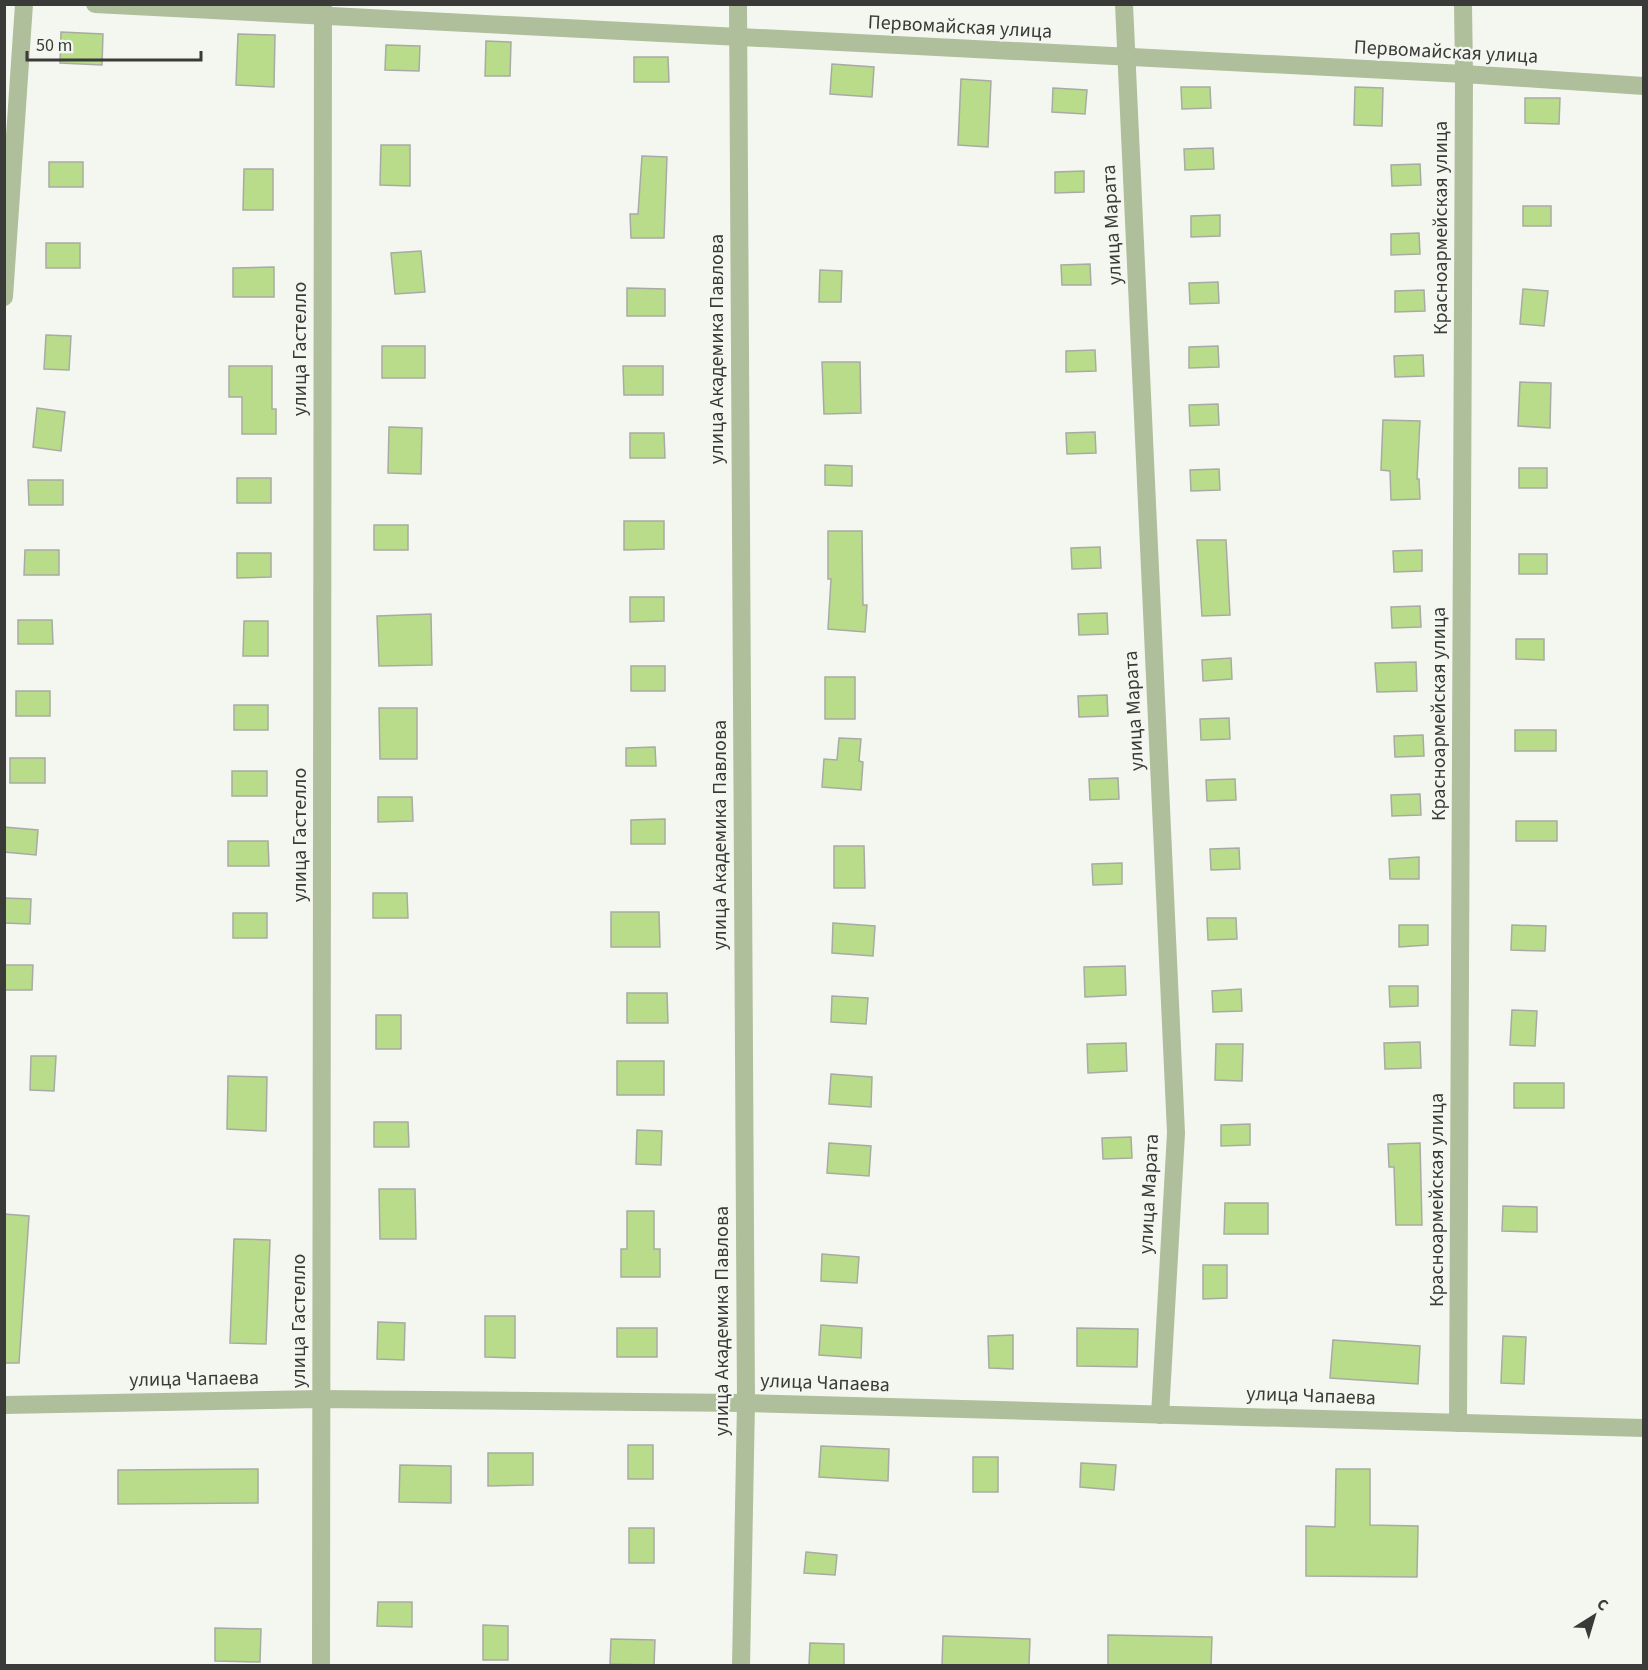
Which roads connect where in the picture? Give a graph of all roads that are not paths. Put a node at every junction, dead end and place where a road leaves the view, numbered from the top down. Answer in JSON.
{"nodes":[{"id":1,"x":24,"y":4,"type":"edge"},
{"id":2,"x":94,"y":4,"type":"edge"},
{"id":3,"x":738,"y":4,"type":"edge"},
{"id":4,"x":1124,"y":4,"type":"edge"},
{"id":5,"x":1463,"y":4,"type":"edge"},
{"id":6,"x":323,"y":11,"type":"edge"},
{"id":7,"x":738,"y":38,"type":"junction"},
{"id":8,"x":1126,"y":58,"type":"junction"},
{"id":9,"x":1464,"y":75,"type":"junction"},
{"id":10,"x":1644,"y":86,"type":"edge"},
{"id":11,"x":4,"y":297,"type":"edge"},
{"id":12,"x":321,"y":1399,"type":"junction"},
{"id":13,"x":746,"y":1403,"type":"junction"},
{"id":14,"x":4,"y":1405,"type":"edge"},
{"id":15,"x":1160,"y":1415,"type":"junction"},
{"id":16,"x":1458,"y":1423,"type":"junction"},
{"id":17,"x":1644,"y":1428,"type":"edge"},
{"id":18,"x":321,"y":1665,"type":"edge"},
{"id":19,"x":741,"y":1665,"type":"edge"}],
"edges":[{"from":1,"to":11,"type":"street"},
{"from":2,"to":6,"type":"street","name":"Первомайская улица"},
{"from":3,"to":7,"type":"street","name":"улица Академика Павлова"},
{"from":4,"to":8,"type":"street","name":"улица Марата"},
{"from":5,"to":9,"type":"street","name":"Красноармейская улица"},
{"from":6,"to":7,"type":"street","name":"Первомайская улица"},
{"from":6,"to":12,"type":"street","name":"улица Гастелло"},
{"from":7,"to":8,"type":"street","name":"Первомайская улица"},
{"from":7,"to":13,"type":"street","name":"улица Академика Павлова"},
{"from":8,"to":9,"type":"street","name":"Первомайская улица"},
{"from":8,"to":15,"type":"street","name":"улица Марата"},
{"from":9,"to":10,"type":"street","name":"Первомайская улица"},
{"from":9,"to":16,"type":"street","name":"Красноармейская улица"},
{"from":12,"to":13,"type":"street","name":"улица Чапаева"},
{"from":12,"to":14,"type":"street","name":"улица Чапаева"},
{"from":12,"to":18,"type":"street","name":"улица Гастелло"},
{"from":13,"to":15,"type":"street","name":"улица Чапаева"},
{"from":13,"to":19,"type":"street","name":"улица Академика Павлова"},
{"from":15,"to":16,"type":"street","name":"улица Чапаева"},
{"from":16,"to":17,"type":"street","name":"улица Чапаева"}]}
